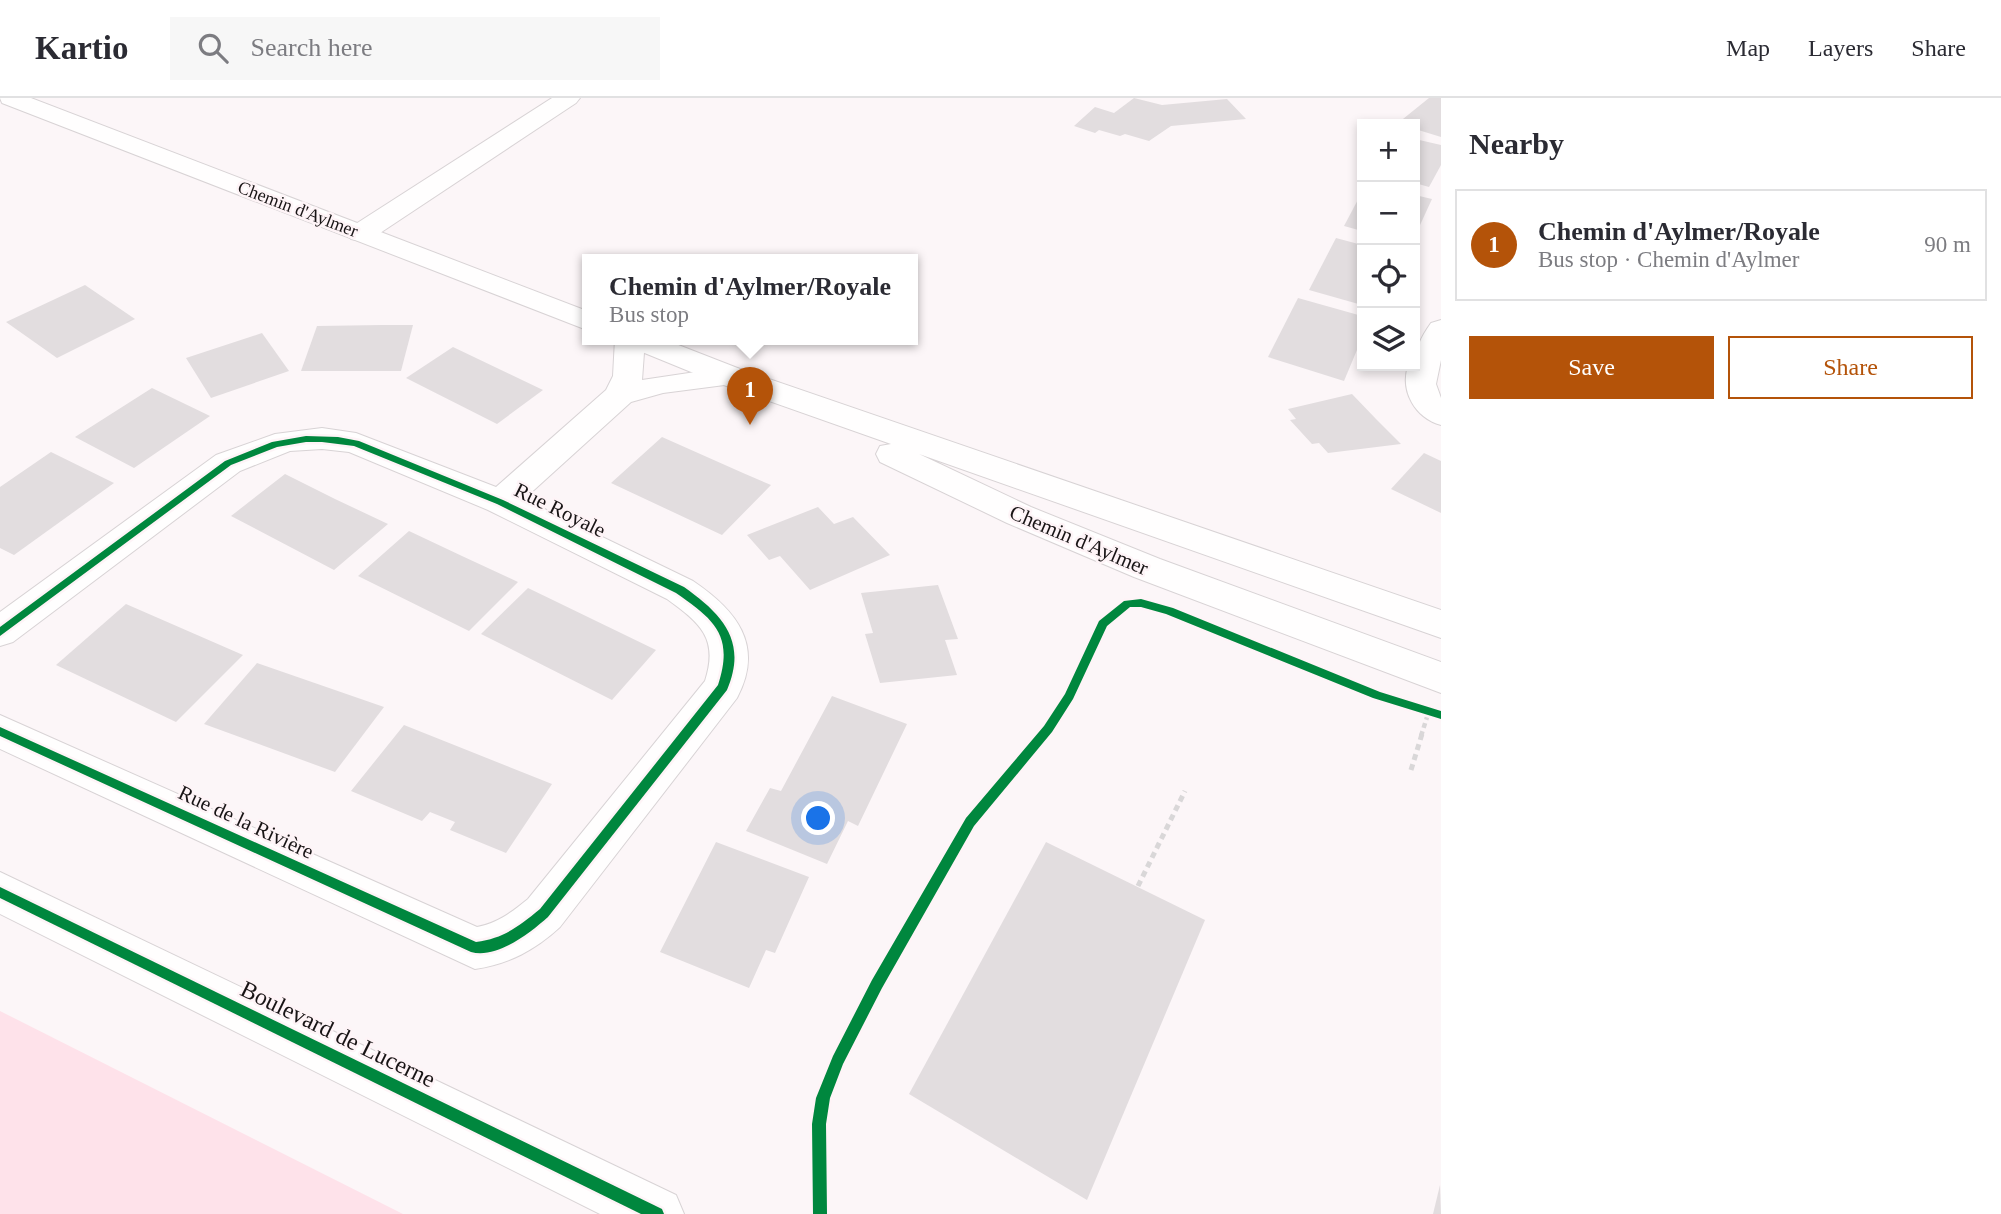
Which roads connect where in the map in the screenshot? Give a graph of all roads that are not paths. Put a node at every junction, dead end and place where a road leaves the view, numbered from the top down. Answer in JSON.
{"nodes":[{"id":1,"x":10,"y":98,"type":"edge"},
{"id":2,"x":568,"y":98,"type":"edge"},
{"id":3,"x":361,"y":233,"type":"junction"},
{"id":4,"x":582,"y":319,"type":"edge"},
{"id":5,"x":1438,"y":343,"type":"edge"},
{"id":6,"x":630,"y":345,"type":"edge"},
{"id":7,"x":651,"y":345,"type":"edge"},
{"id":8,"x":729,"y":376,"type":"junction"},
{"id":9,"x":620,"y":395,"type":"junction"},
{"id":10,"x":1441,"y":415,"type":"edge"},
{"id":11,"x":499,"y":502,"type":"junction"},
{"id":12,"x":1441,"y":622,"type":"edge"},
{"id":13,"x":0,"y":632,"type":"edge"},
{"id":14,"x":1441,"y":678,"type":"edge"},
{"id":15,"x":0,"y":731,"type":"edge"},
{"id":16,"x":0,"y":892,"type":"edge"},
{"id":17,"x":475,"y":948,"type":"joint"},
{"id":18,"x":657,"y":1214,"type":"edge"}],
"edges":[{"from":1,"to":3,"type":"street","name":"Chemin d'Aylmer"},
{"from":2,"to":3,"type":"street"},
{"from":3,"to":4,"type":"street","name":"Chemin d'Aylmer"},
{"from":5,"to":10,"type":"street"},
{"from":6,"to":9,"type":"street"},
{"from":7,"to":8,"type":"street","name":"Chemin d'Aylmer"},
{"from":8,"to":9,"type":"street","name":"Rue Royale"},
{"from":8,"to":12,"type":"street","name":"Chemin d'Aylmer"},
{"from":8,"to":14,"type":"street","name":"Chemin d'Aylmer"},
{"from":9,"to":11,"type":"street","name":"Rue Royale"},
{"from":11,"to":13,"type":"street","name":"Rue Royale"},
{"from":11,"to":17,"type":"street","name":"Rue Royale"},
{"from":15,"to":17,"type":"street","name":"Rue de la Rivière"},
{"from":16,"to":18,"type":"street","name":"Boulevard de Lucerne"}]}
